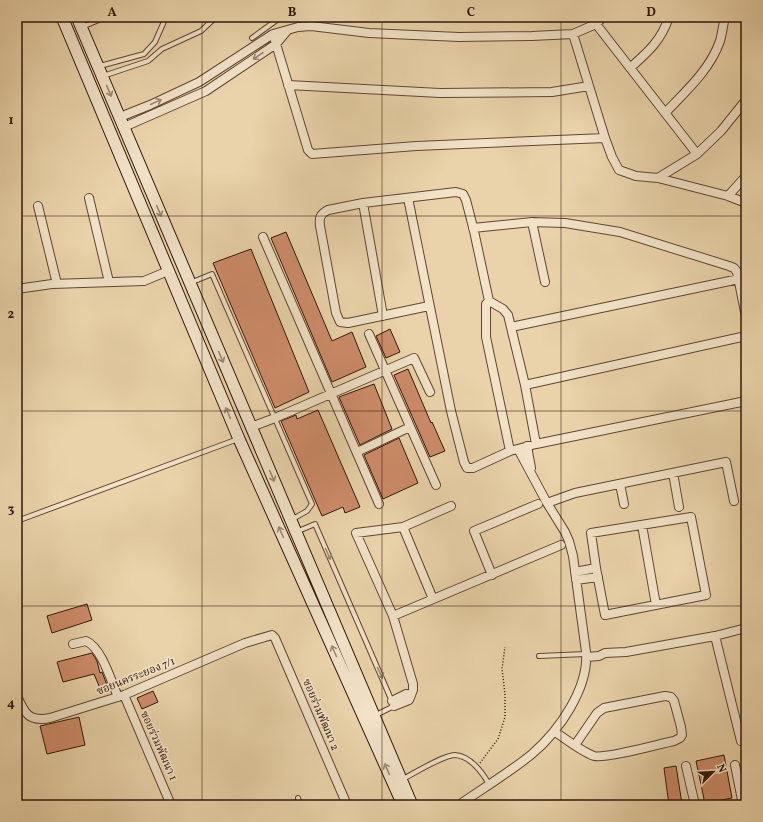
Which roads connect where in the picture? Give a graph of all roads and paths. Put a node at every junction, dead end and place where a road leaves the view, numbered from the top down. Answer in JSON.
{"nodes":[{"id":1,"x":62,"y":17,"type":"edge"},
{"id":2,"x":77,"y":17,"type":"edge"},
{"id":3,"x":106,"y":17,"type":"edge"},
{"id":4,"x":166,"y":17,"type":"edge"},
{"id":5,"x":216,"y":17,"type":"edge"},
{"id":6,"x":281,"y":17,"type":"edge"},
{"id":7,"x":603,"y":17,"type":"edge"},
{"id":8,"x":669,"y":17,"type":"edge"},
{"id":9,"x":725,"y":17,"type":"edge"},
{"id":10,"x":596,"y":24,"type":"junction"},
{"id":11,"x":81,"y":28,"type":"junction"},
{"id":12,"x":287,"y":31,"type":"junction"},
{"id":13,"x":273,"y":34,"type":"junction"},
{"id":14,"x":573,"y":34,"type":"junction"},
{"id":15,"x":252,"y":38,"type":"dead end"},
{"id":16,"x":155,"y":42,"type":"junction"},
{"id":17,"x":276,"y":44,"type":"junction"},
{"id":18,"x":162,"y":49,"type":"junction"},
{"id":19,"x":630,"y":68,"type":"junction"},
{"id":20,"x":100,"y":71,"type":"junction"},
{"id":21,"x":288,"y":85,"type":"junction"},
{"id":22,"x":589,"y":86,"type":"junction"},
{"id":23,"x":746,"y":100,"type":"edge"},
{"id":24,"x":665,"y":113,"type":"junction"},
{"id":25,"x":122,"y":122,"type":"junction"},
{"id":26,"x":605,"y":138,"type":"junction"},
{"id":27,"x":697,"y":154,"type":"junction"},
{"id":28,"x":746,"y":176,"type":"edge"},
{"id":29,"x":658,"y":178,"type":"junction"},
{"id":30,"x":728,"y":196,"type":"junction"},
{"id":31,"x":89,"y":198,"type":"dead end"},
{"id":32,"x":408,"y":198,"type":"junction"},
{"id":33,"x":746,"y":202,"type":"edge"},
{"id":34,"x":363,"y":203,"type":"junction"},
{"id":35,"x":38,"y":206,"type":"dead end"},
{"id":36,"x":532,"y":222,"type":"junction"},
{"id":37,"x":473,"y":228,"type":"junction"},
{"id":38,"x":263,"y":237,"type":"dead end"},
{"id":39,"x":168,"y":271,"type":"junction"},
{"id":40,"x":739,"y":279,"type":"junction"},
{"id":41,"x":108,"y":282,"type":"junction"},
{"id":42,"x":545,"y":282,"type":"dead end"},
{"id":43,"x":190,"y":283,"type":"junction"},
{"id":44,"x":57,"y":284,"type":"junction"},
{"id":45,"x":17,"y":289,"type":"edge"},
{"id":46,"x":489,"y":301,"type":"junction"},
{"id":47,"x":430,"y":306,"type":"junction"},
{"id":48,"x":383,"y":316,"type":"junction"},
{"id":49,"x":746,"y":317,"type":"edge"},
{"id":50,"x":511,"y":327,"type":"junction"},
{"id":51,"x":369,"y":334,"type":"dead end"},
{"id":52,"x":746,"y":336,"type":"edge"},
{"id":53,"x":215,"y":342,"type":"junction"},
{"id":54,"x":200,"y":348,"type":"junction"},
{"id":55,"x":384,"y":370,"type":"junction"},
{"id":56,"x":525,"y":385,"type":"junction"},
{"id":57,"x":430,"y":392,"type":"dead end"},
{"id":58,"x":332,"y":394,"type":"junction"},
{"id":59,"x":746,"y":401,"type":"edge"},
{"id":60,"x":275,"y":418,"type":"junction"},
{"id":61,"x":251,"y":427,"type":"junction"},
{"id":62,"x":410,"y":427,"type":"junction"},
{"id":63,"x":239,"y":439,"type":"junction"},
{"id":64,"x":536,"y":444,"type":"junction"},
{"id":65,"x":527,"y":446,"type":"junction"},
{"id":66,"x":514,"y":450,"type":"junction"},
{"id":67,"x":357,"y":452,"type":"junction"},
{"id":68,"x":672,"y":473,"type":"junction"},
{"id":69,"x":532,"y":474,"type":"junction"},
{"id":70,"x":620,"y":484,"type":"junction"},
{"id":71,"x":436,"y":485,"type":"dead end"},
{"id":72,"x":734,"y":501,"type":"dead end"},
{"id":73,"x":547,"y":503,"type":"junction"},
{"id":74,"x":379,"y":504,"type":"dead end"},
{"id":75,"x":538,"y":504,"type":"dead end"},
{"id":76,"x":624,"y":504,"type":"dead end"},
{"id":77,"x":451,"y":506,"type":"dead end"},
{"id":78,"x":678,"y":507,"type":"dead end"},
{"id":79,"x":290,"y":520,"type":"junction"},
{"id":80,"x":17,"y":522,"type":"edge"},
{"id":81,"x":642,"y":525,"type":"junction"},
{"id":82,"x":403,"y":527,"type":"junction"},
{"id":83,"x":296,"y":533,"type":"junction"},
{"id":84,"x":561,"y":545,"type":"dead end"},
{"id":85,"x":596,"y":568,"type":"junction"},
{"id":86,"x":492,"y":575,"type":"junction"},
{"id":87,"x":575,"y":576,"type":"junction"},
{"id":88,"x":598,"y":577,"type":"junction"},
{"id":89,"x":433,"y":599,"type":"junction"},
{"id":90,"x":656,"y":605,"type":"junction"},
{"id":91,"x":393,"y":616,"type":"junction"},
{"id":92,"x":746,"y":628,"type":"edge"},
{"id":93,"x":272,"y":635,"type":"joint"},
{"id":94,"x":715,"y":636,"type":"junction"},
{"id":95,"x":73,"y":644,"type":"dead end"},
{"id":96,"x":505,"y":647,"type":"dead end"},
{"id":97,"x":587,"y":654,"type":"junction"},
{"id":98,"x":539,"y":656,"type":"dead end"},
{"id":99,"x":17,"y":696,"type":"edge"},
{"id":100,"x":121,"y":696,"type":"junction"},
{"id":101,"x":393,"y":703,"type":"junction"},
{"id":102,"x":373,"y":716,"type":"junction"},
{"id":103,"x":554,"y":731,"type":"junction"},
{"id":104,"x":746,"y":740,"type":"edge"},
{"id":105,"x":575,"y":745,"type":"junction"},
{"id":106,"x":735,"y":765,"type":"dead end"},
{"id":107,"x":686,"y":766,"type":"dead end"},
{"id":108,"x":477,"y":767,"type":"junction"},
{"id":109,"x":401,"y":780,"type":"junction"},
{"id":110,"x":489,"y":784,"type":"junction"},
{"id":111,"x":298,"y":798,"type":"dead end"},
{"id":112,"x":172,"y":805,"type":"edge"},
{"id":113,"x":300,"y":805,"type":"edge"},
{"id":114,"x":347,"y":805,"type":"edge"},
{"id":115,"x":403,"y":805,"type":"edge"},
{"id":116,"x":412,"y":805,"type":"edge"},
{"id":117,"x":458,"y":805,"type":"edge"},
{"id":118,"x":695,"y":805,"type":"edge"},
{"id":119,"x":743,"y":805,"type":"edge"}],
"edges":[{"from":1,"to":39,"type":"street"},
{"from":2,"to":11,"type":"street"},
{"from":3,"to":11,"type":"lane"},
{"from":4,"to":16,"type":"lane"},
{"from":5,"to":18,"type":"lane"},
{"from":6,"to":15,"type":"lane"},
{"from":7,"to":10,"type":"street"},
{"from":8,"to":19,"type":"street"},
{"from":9,"to":24,"type":"street"},
{"from":10,"to":14,"type":"street"},
{"from":10,"to":19,"type":"street"},
{"from":11,"to":20,"type":"street"},
{"from":12,"to":13,"type":"street"},
{"from":12,"to":14,"type":"street"},
{"from":12,"to":17,"type":"street"},
{"from":13,"to":17,"type":"street"},
{"from":25,"to":13,"type":"street","one_way":true},
{"from":14,"to":22,"type":"street"},
{"from":16,"to":18,"type":"lane"},
{"from":16,"to":20,"type":"lane"},
{"from":17,"to":21,"type":"street"},
{"from":17,"to":25,"type":"street","one_way":true},
{"from":18,"to":20,"type":"lane"},
{"from":19,"to":24,"type":"street"},
{"from":20,"to":25,"type":"street","one_way":true},
{"from":21,"to":22,"type":"street"},
{"from":21,"to":26,"type":"street"},
{"from":22,"to":26,"type":"street"},
{"from":23,"to":27,"type":"street"},
{"from":24,"to":27,"type":"street"},
{"from":25,"to":43,"type":"street","one_way":true},
{"from":26,"to":29,"type":"street"},
{"from":27,"to":29,"type":"street"},
{"from":28,"to":30,"type":"street"},
{"from":29,"to":30,"type":"street"},
{"from":30,"to":33,"type":"street"},
{"from":31,"to":41,"type":"street"},
{"from":32,"to":34,"type":"street"},
{"from":32,"to":37,"type":"street"},
{"from":32,"to":47,"type":"street"},
{"from":34,"to":48,"type":"street"},
{"from":34,"to":48,"type":"street"},
{"from":35,"to":44,"type":"street"},
{"from":36,"to":37,"type":"street"},
{"from":36,"to":40,"type":"street"},
{"from":36,"to":42,"type":"street"},
{"from":37,"to":46,"type":"street"},
{"from":38,"to":58,"type":"street"},
{"from":39,"to":41,"type":"street"},
{"from":39,"to":54,"type":"street"},
{"from":40,"to":49,"type":"street"},
{"from":40,"to":50,"type":"street"},
{"from":41,"to":44,"type":"street"},
{"from":43,"to":53,"type":"street"},
{"from":43,"to":60,"type":"lane"},
{"from":44,"to":45,"type":"street"},
{"from":46,"to":50,"type":"street"},
{"from":46,"to":66,"type":"street"},
{"from":47,"to":48,"type":"street"},
{"from":47,"to":66,"type":"street"},
{"from":50,"to":56,"type":"street"},
{"from":51,"to":55,"type":"street"},
{"from":52,"to":56,"type":"street"},
{"from":53,"to":54,"type":"street"},
{"from":53,"to":61,"type":"street","one_way":true},
{"from":63,"to":54,"type":"street","one_way":true},
{"from":55,"to":57,"type":"street"},
{"from":55,"to":58,"type":"street"},
{"from":55,"to":62,"type":"street"},
{"from":56,"to":64,"type":"street"},
{"from":58,"to":60,"type":"street"},
{"from":58,"to":67,"type":"street"},
{"from":59,"to":64,"type":"street"},
{"from":60,"to":61,"type":"street"},
{"from":60,"to":79,"type":"lane"},
{"from":61,"to":79,"type":"street","one_way":true},
{"from":62,"to":67,"type":"street"},
{"from":62,"to":71,"type":"street"},
{"from":63,"to":80,"type":"lane"},
{"from":115,"to":63,"type":"street","one_way":true},
{"from":64,"to":65,"type":"street"},
{"from":65,"to":66,"type":"street"},
{"from":65,"to":69,"type":"street"},
{"from":66,"to":69,"type":"street"},
{"from":67,"to":74,"type":"street"},
{"from":68,"to":70,"type":"street"},
{"from":68,"to":72,"type":"street"},
{"from":68,"to":78,"type":"street"},
{"from":69,"to":73,"type":"street"},
{"from":70,"to":73,"type":"street"},
{"from":70,"to":76,"type":"street"},
{"from":73,"to":87,"type":"street"},
{"from":75,"to":86,"type":"street"},
{"from":77,"to":82,"type":"street"},
{"from":79,"to":83,"type":"street"},
{"from":81,"to":85,"type":"street"},
{"from":81,"to":90,"type":"street"},
{"from":81,"to":90,"type":"street"},
{"from":82,"to":89,"type":"street"},
{"from":82,"to":91,"type":"street"},
{"from":83,"to":101,"type":"lane","one_way":true},
{"from":83,"to":102,"type":"street"},
{"from":84,"to":86,"type":"street"},
{"from":85,"to":87,"type":"street"},
{"from":85,"to":88,"type":"street"},
{"from":86,"to":89,"type":"street"},
{"from":87,"to":88,"type":"street"},
{"from":87,"to":97,"type":"street"},
{"from":88,"to":90,"type":"street"},
{"from":89,"to":91,"type":"street"},
{"from":91,"to":101,"type":"street"},
{"from":92,"to":94,"type":"street"},
{"from":93,"to":100,"type":"street","name":"ซอยนครระยอง 7/1"},
{"from":93,"to":114,"type":"street","name":"ซอยร่วมพัฒนา 2"},
{"from":94,"to":97,"type":"street"},
{"from":94,"to":104,"type":"street"},
{"from":95,"to":100,"type":"street","name":"ซอยร่วมพัฒนา 1"},
{"from":96,"to":108,"type":"path"},
{"from":97,"to":98,"type":"lane"},
{"from":97,"to":103,"type":"street"},
{"from":99,"to":100,"type":"street","name":"ซอยนครระยอง 7/1"},
{"from":100,"to":112,"type":"street","name":"ซอยร่วมพัฒนา 1"},
{"from":101,"to":102,"type":"lane"},
{"from":102,"to":109,"type":"street"},
{"from":103,"to":105,"type":"street"},
{"from":103,"to":110,"type":"street"},
{"from":105,"to":105,"type":"street"},
{"from":106,"to":119,"type":"street"},
{"from":107,"to":118,"type":"street"},
{"from":108,"to":109,"type":"lane"},
{"from":108,"to":110,"type":"lane"},
{"from":109,"to":116,"type":"street"},
{"from":110,"to":117,"type":"street"},
{"from":111,"to":113,"type":"lane"}]}
